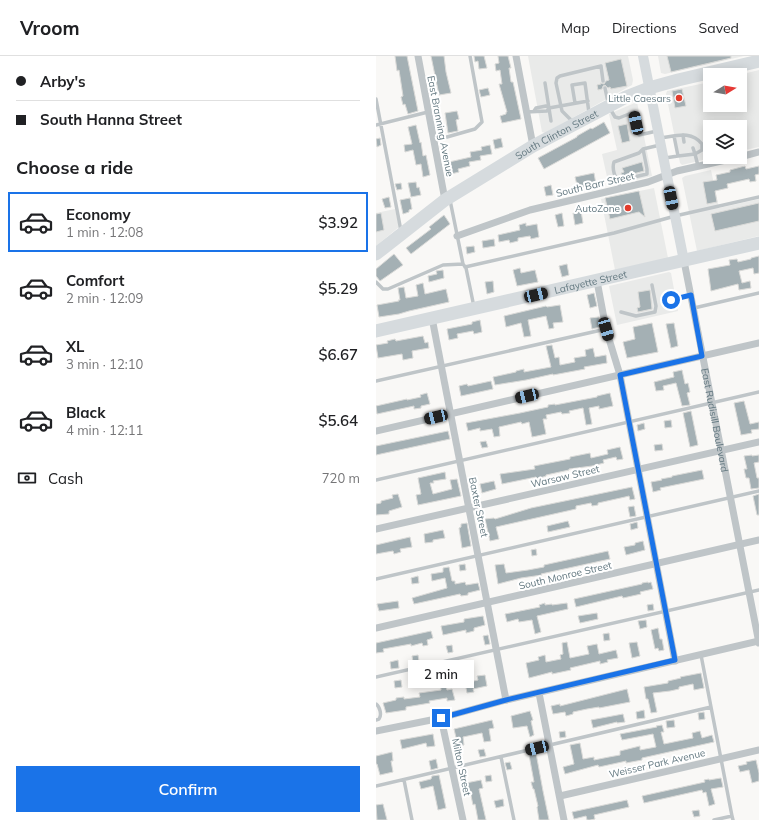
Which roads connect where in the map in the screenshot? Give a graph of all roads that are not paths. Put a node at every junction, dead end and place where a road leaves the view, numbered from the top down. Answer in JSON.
{"nodes":[{"id":1,"x":418,"y":56,"type":"edge"},
{"id":2,"x":470,"y":56,"type":"edge"},
{"id":3,"x":516,"y":56,"type":"edge"},
{"id":4,"x":643,"y":56,"type":"edge"},
{"id":5,"x":759,"y":60,"type":"edge"},
{"id":6,"x":603,"y":81,"type":"dead end"},
{"id":7,"x":545,"y":83,"type":"dead end"},
{"id":8,"x":605,"y":88,"type":"dead end"},
{"id":9,"x":649,"y":88,"type":"junction"},
{"id":10,"x":376,"y":99,"type":"edge"},
{"id":11,"x":588,"y":101,"type":"junction"},
{"id":12,"x":575,"y":103,"type":"junction"},
{"id":13,"x":561,"y":106,"type":"junction"},
{"id":14,"x":609,"y":107,"type":"junction"},
{"id":15,"x":549,"y":108,"type":"junction"},
{"id":16,"x":428,"y":112,"type":"junction"},
{"id":17,"x":526,"y":112,"type":"junction"},
{"id":18,"x":590,"y":116,"type":"junction"},
{"id":19,"x":552,"y":121,"type":"dead end"},
{"id":20,"x":381,"y":124,"type":"junction"},
{"id":21,"x":575,"y":124,"type":"junction"},
{"id":22,"x":376,"y":125,"type":"edge"},
{"id":23,"x":683,"y":135,"type":"junction"},
{"id":24,"x":674,"y":136,"type":"junction"},
{"id":25,"x":691,"y":136,"type":"junction"},
{"id":26,"x":659,"y":138,"type":"junction"},
{"id":27,"x":433,"y":141,"type":"junction"},
{"id":28,"x":692,"y":141,"type":"dead end"},
{"id":29,"x":684,"y":142,"type":"dead end"},
{"id":30,"x":533,"y":146,"type":"junction"},
{"id":31,"x":693,"y":148,"type":"dead end"},
{"id":32,"x":643,"y":149,"type":"junction"},
{"id":33,"x":686,"y":150,"type":"dead end"},
{"id":34,"x":759,"y":152,"type":"edge"},
{"id":35,"x":695,"y":154,"type":"junction"},
{"id":36,"x":686,"y":155,"type":"junction"},
{"id":37,"x":747,"y":155,"type":"edge"},
{"id":38,"x":678,"y":156,"type":"junction"},
{"id":39,"x":663,"y":159,"type":"junction"},
{"id":40,"x":707,"y":164,"type":"edge"},
{"id":41,"x":698,"y":166,"type":"junction"},
{"id":42,"x":667,"y":175,"type":"junction"},
{"id":43,"x":617,"y":181,"type":"junction"},
{"id":44,"x":620,"y":188,"type":"junction"},
{"id":45,"x":759,"y":197,"type":"edge"},
{"id":46,"x":447,"y":199,"type":"junction"},
{"id":47,"x":675,"y":216,"type":"junction"},
{"id":48,"x":402,"y":233,"type":"junction"},
{"id":49,"x":458,"y":236,"type":"junction"},
{"id":50,"x":759,"y":243,"type":"edge"},
{"id":51,"x":376,"y":254,"type":"edge"},
{"id":52,"x":684,"y":261,"type":"junction"},
{"id":53,"x":464,"y":266,"type":"junction"},
{"id":54,"x":597,"y":281,"type":"junction"},
{"id":55,"x":376,"y":282,"type":"edge"},
{"id":56,"x":652,"y":285,"type":"dead end"},
{"id":57,"x":759,"y":294,"type":"edge"},
{"id":58,"x":691,"y":295,"type":"junction"},
{"id":59,"x":671,"y":300,"type":"dead end"},
{"id":60,"x":693,"y":308,"type":"junction"},
{"id":61,"x":474,"y":309,"type":"junction"},
{"id":62,"x":621,"y":312,"type":"dead end"},
{"id":63,"x":432,"y":318,"type":"junction"},
{"id":64,"x":606,"y":329,"type":"junction"},
{"id":65,"x":376,"y":332,"type":"edge"},
{"id":66,"x":759,"y":343,"type":"edge"},
{"id":67,"x":702,"y":356,"type":"junction"},
{"id":68,"x":441,"y":366,"type":"junction"},
{"id":69,"x":620,"y":375,"type":"junction"},
{"id":70,"x":376,"y":381,"type":"edge"},
{"id":71,"x":759,"y":392,"type":"edge"},
{"id":72,"x":712,"y":403,"type":"junction"},
{"id":73,"x":450,"y":414,"type":"junction"},
{"id":74,"x":629,"y":422,"type":"junction"},
{"id":75,"x":376,"y":431,"type":"edge"},
{"id":76,"x":759,"y":442,"type":"edge"},
{"id":77,"x":722,"y":451,"type":"junction"},
{"id":78,"x":459,"y":460,"type":"junction"},
{"id":79,"x":638,"y":470,"type":"junction"},
{"id":80,"x":376,"y":480,"type":"edge"},
{"id":81,"x":759,"y":491,"type":"edge"},
{"id":82,"x":730,"y":498,"type":"junction"},
{"id":83,"x":468,"y":508,"type":"junction"},
{"id":84,"x":647,"y":517,"type":"junction"},
{"id":85,"x":376,"y":529,"type":"edge"},
{"id":86,"x":759,"y":540,"type":"edge"},
{"id":87,"x":740,"y":545,"type":"junction"},
{"id":88,"x":479,"y":555,"type":"junction"},
{"id":89,"x":657,"y":564,"type":"junction"},
{"id":90,"x":376,"y":579,"type":"edge"},
{"id":91,"x":759,"y":590,"type":"edge"},
{"id":92,"x":749,"y":592,"type":"junction"},
{"id":93,"x":487,"y":603,"type":"junction"},
{"id":94,"x":666,"y":611,"type":"junction"},
{"id":95,"x":376,"y":628,"type":"edge"},
{"id":96,"x":759,"y":642,"type":"edge"},
{"id":97,"x":496,"y":650,"type":"junction"},
{"id":98,"x":700,"y":655,"type":"junction"},
{"id":99,"x":675,"y":660,"type":"junction"},
{"id":100,"x":376,"y":677,"type":"edge"},
{"id":101,"x":539,"y":693,"type":"junction"},
{"id":102,"x":506,"y":700,"type":"junction"},
{"id":103,"x":376,"y":704,"type":"edge"},
{"id":104,"x":711,"y":707,"type":"junction"},
{"id":105,"x":441,"y":718,"type":"junction"},
{"id":106,"x":376,"y":720,"type":"edge"},
{"id":107,"x":376,"y":731,"type":"edge"},
{"id":108,"x":549,"y":745,"type":"junction"},
{"id":109,"x":759,"y":750,"type":"edge"},
{"id":110,"x":501,"y":757,"type":"junction"},
{"id":111,"x":721,"y":759,"type":"junction"},
{"id":112,"x":452,"y":768,"type":"junction"},
{"id":113,"x":404,"y":780,"type":"junction"},
{"id":114,"x":376,"y":786,"type":"edge"},
{"id":115,"x":560,"y":796,"type":"junction"},
{"id":116,"x":732,"y":818,"type":"edge"},
{"id":117,"x":412,"y":820,"type":"edge"},
{"id":118,"x":463,"y":820,"type":"edge"},
{"id":119,"x":514,"y":820,"type":"edge"},
{"id":120,"x":564,"y":820,"type":"edge"},
{"id":121,"x":714,"y":820,"type":"edge"}],
"edges":[{"from":1,"to":16,"type":"street","name":"East Branning Avenue"},
{"from":2,"to":27,"type":"lane"},
{"from":3,"to":17,"type":"street"},
{"from":4,"to":9,"type":"street","name":"East Rudisill Boulevard"},
{"from":5,"to":9,"type":"highway","name":"South Clinton Street"},
{"from":6,"to":13,"type":"lane"},
{"from":7,"to":15,"type":"lane"},
{"from":8,"to":14,"type":"lane"},
{"from":9,"to":14,"type":"highway","name":"South Clinton Street"},
{"from":9,"to":26,"type":"street","name":"East Rudisill Boulevard"},
{"from":10,"to":20,"type":"lane"},
{"from":11,"to":12,"type":"lane"},
{"from":11,"to":12,"type":"lane"},
{"from":11,"to":18,"type":"lane"},
{"from":12,"to":13,"type":"lane"},
{"from":13,"to":15,"type":"lane"},
{"from":13,"to":21,"type":"lane"},
{"from":14,"to":18,"type":"highway","name":"South Clinton Street"},
{"from":14,"to":26,"type":"lane"},
{"from":15,"to":17,"type":"lane"},
{"from":15,"to":19,"type":"lane"},
{"from":16,"to":20,"type":"lane"},
{"from":16,"to":27,"type":"street","name":"East Branning Avenue"},
{"from":17,"to":30,"type":"street"},
{"from":18,"to":21,"type":"highway","name":"South Clinton Street"},
{"from":20,"to":22,"type":"lane"},
{"from":20,"to":48,"type":"lane"},
{"from":21,"to":30,"type":"highway","name":"South Clinton Street"},
{"from":23,"to":24,"type":"lane"},
{"from":23,"to":25,"type":"lane"},
{"from":23,"to":29,"type":"lane"},
{"from":24,"to":26,"type":"lane"},
{"from":24,"to":38,"type":"lane"},
{"from":25,"to":28,"type":"lane"},
{"from":25,"to":35,"type":"lane"},
{"from":26,"to":32,"type":"lane"},
{"from":26,"to":39,"type":"street","name":"East Rudisill Boulevard"},
{"from":27,"to":46,"type":"street","name":"East Branning Avenue"},
{"from":30,"to":46,"type":"highway","name":"South Clinton Street"},
{"from":31,"to":35,"type":"lane"},
{"from":32,"to":43,"type":"lane"},
{"from":32,"to":43,"type":"lane"},
{"from":33,"to":36,"type":"lane"},
{"from":34,"to":37,"type":"street","name":"South Barr Street"},
{"from":35,"to":36,"type":"lane"},
{"from":35,"to":41,"type":"lane"},
{"from":36,"to":38,"type":"lane"},
{"from":38,"to":39,"type":"lane"},
{"from":39,"to":42,"type":"street","name":"East Rudisill Boulevard"},
{"from":40,"to":41,"type":"street","name":"South Barr Street"},
{"from":41,"to":42,"type":"street","name":"South Barr Street"},
{"from":42,"to":44,"type":"street","name":"South Barr Street"},
{"from":42,"to":47,"type":"street","name":"East Rudisill Boulevard"},
{"from":43,"to":44,"type":"lane"},
{"from":44,"to":49,"type":"street","name":"South Barr Street"},
{"from":45,"to":47,"type":"lane"},
{"from":46,"to":48,"type":"highway","name":"South Clinton Street"},
{"from":46,"to":49,"type":"lane"},
{"from":47,"to":52,"type":"street","name":"East Rudisill Boulevard"},
{"from":47,"to":53,"type":"lane"},
{"from":48,"to":51,"type":"highway","name":"South Clinton Street"},
{"from":49,"to":53,"type":"lane"},
{"from":50,"to":52,"type":"highway","name":"Lafayette Street"},
{"from":52,"to":54,"type":"highway","name":"Lafayette Street"},
{"from":52,"to":58,"type":"street","name":"East Rudisill Boulevard"},
{"from":53,"to":55,"type":"lane"},
{"from":53,"to":61,"type":"lane"},
{"from":54,"to":61,"type":"highway","name":"Lafayette Street"},
{"from":54,"to":64,"type":"street"},
{"from":56,"to":62,"type":"lane"},
{"from":57,"to":60,"type":"lane"},
{"from":58,"to":59,"type":"lane"},
{"from":58,"to":60,"type":"street","name":"East Rudisill Boulevard"},
{"from":60,"to":67,"type":"street","name":"East Rudisill Boulevard"},
{"from":61,"to":63,"type":"highway","name":"Lafayette Street"},
{"from":63,"to":65,"type":"highway","name":"Lafayette Street"},
{"from":63,"to":68,"type":"street","name":"Baxter Street"},
{"from":64,"to":68,"type":"lane"},
{"from":64,"to":69,"type":"street"},
{"from":66,"to":67,"type":"street"},
{"from":67,"to":69,"type":"street"},
{"from":67,"to":72,"type":"street","name":"East Rudisill Boulevard"},
{"from":68,"to":70,"type":"lane"},
{"from":68,"to":73,"type":"street","name":"Baxter Street"},
{"from":69,"to":73,"type":"street"},
{"from":69,"to":74,"type":"street"},
{"from":71,"to":72,"type":"lane"},
{"from":72,"to":74,"type":"lane"},
{"from":72,"to":77,"type":"street","name":"East Rudisill Boulevard"},
{"from":73,"to":75,"type":"street"},
{"from":73,"to":78,"type":"street","name":"Baxter Street"},
{"from":74,"to":78,"type":"lane"},
{"from":74,"to":79,"type":"street"},
{"from":76,"to":77,"type":"street","name":"Warsaw Street"},
{"from":77,"to":79,"type":"street","name":"Warsaw Street"},
{"from":77,"to":82,"type":"street","name":"East Rudisill Boulevard"},
{"from":78,"to":80,"type":"lane"},
{"from":78,"to":83,"type":"street","name":"Baxter Street"},
{"from":79,"to":83,"type":"street","name":"Warsaw Street"},
{"from":79,"to":84,"type":"street"},
{"from":81,"to":82,"type":"lane"},
{"from":82,"to":84,"type":"lane"},
{"from":82,"to":87,"type":"street","name":"East Rudisill Boulevard"},
{"from":83,"to":85,"type":"street","name":"Warsaw Street"},
{"from":83,"to":88,"type":"street","name":"Baxter Street"},
{"from":84,"to":88,"type":"lane"},
{"from":84,"to":89,"type":"street"},
{"from":86,"to":87,"type":"street","name":"South Monroe Street"},
{"from":87,"to":89,"type":"street","name":"South Monroe Street"},
{"from":87,"to":92,"type":"street","name":"East Rudisill Boulevard"},
{"from":88,"to":90,"type":"lane"},
{"from":88,"to":93,"type":"street","name":"Baxter Street"},
{"from":89,"to":93,"type":"street","name":"South Monroe Street"},
{"from":89,"to":94,"type":"street"},
{"from":91,"to":92,"type":"lane"},
{"from":92,"to":94,"type":"lane"},
{"from":92,"to":96,"type":"street","name":"East Rudisill Boulevard"},
{"from":93,"to":95,"type":"street","name":"South Monroe Street"},
{"from":93,"to":97,"type":"street","name":"Baxter Street"},
{"from":94,"to":97,"type":"lane"},
{"from":94,"to":99,"type":"street"},
{"from":96,"to":98,"type":"street"},
{"from":97,"to":100,"type":"lane"},
{"from":97,"to":102,"type":"street","name":"Baxter Street"},
{"from":98,"to":99,"type":"street"},
{"from":98,"to":104,"type":"lane"},
{"from":99,"to":101,"type":"street"},
{"from":101,"to":102,"type":"street"},
{"from":101,"to":108,"type":"street"},
{"from":102,"to":105,"type":"street"},
{"from":103,"to":106,"type":"lane"},
{"from":104,"to":108,"type":"lane"},
{"from":104,"to":111,"type":"lane"},
{"from":105,"to":107,"type":"street"},
{"from":105,"to":112,"type":"street","name":"Milton Street"},
{"from":108,"to":110,"type":"lane"},
{"from":108,"to":115,"type":"street"},
{"from":109,"to":111,"type":"street","name":"Weisser Park Avenue"},
{"from":110,"to":112,"type":"lane"},
{"from":110,"to":119,"type":"lane"},
{"from":111,"to":115,"type":"street","name":"Weisser Park Avenue"},
{"from":111,"to":116,"type":"lane"},
{"from":112,"to":113,"type":"lane"},
{"from":112,"to":118,"type":"street","name":"Milton Street"},
{"from":113,"to":114,"type":"lane"},
{"from":113,"to":117,"type":"lane"},
{"from":115,"to":120,"type":"street"},
{"from":116,"to":121,"type":"lane"}]}
